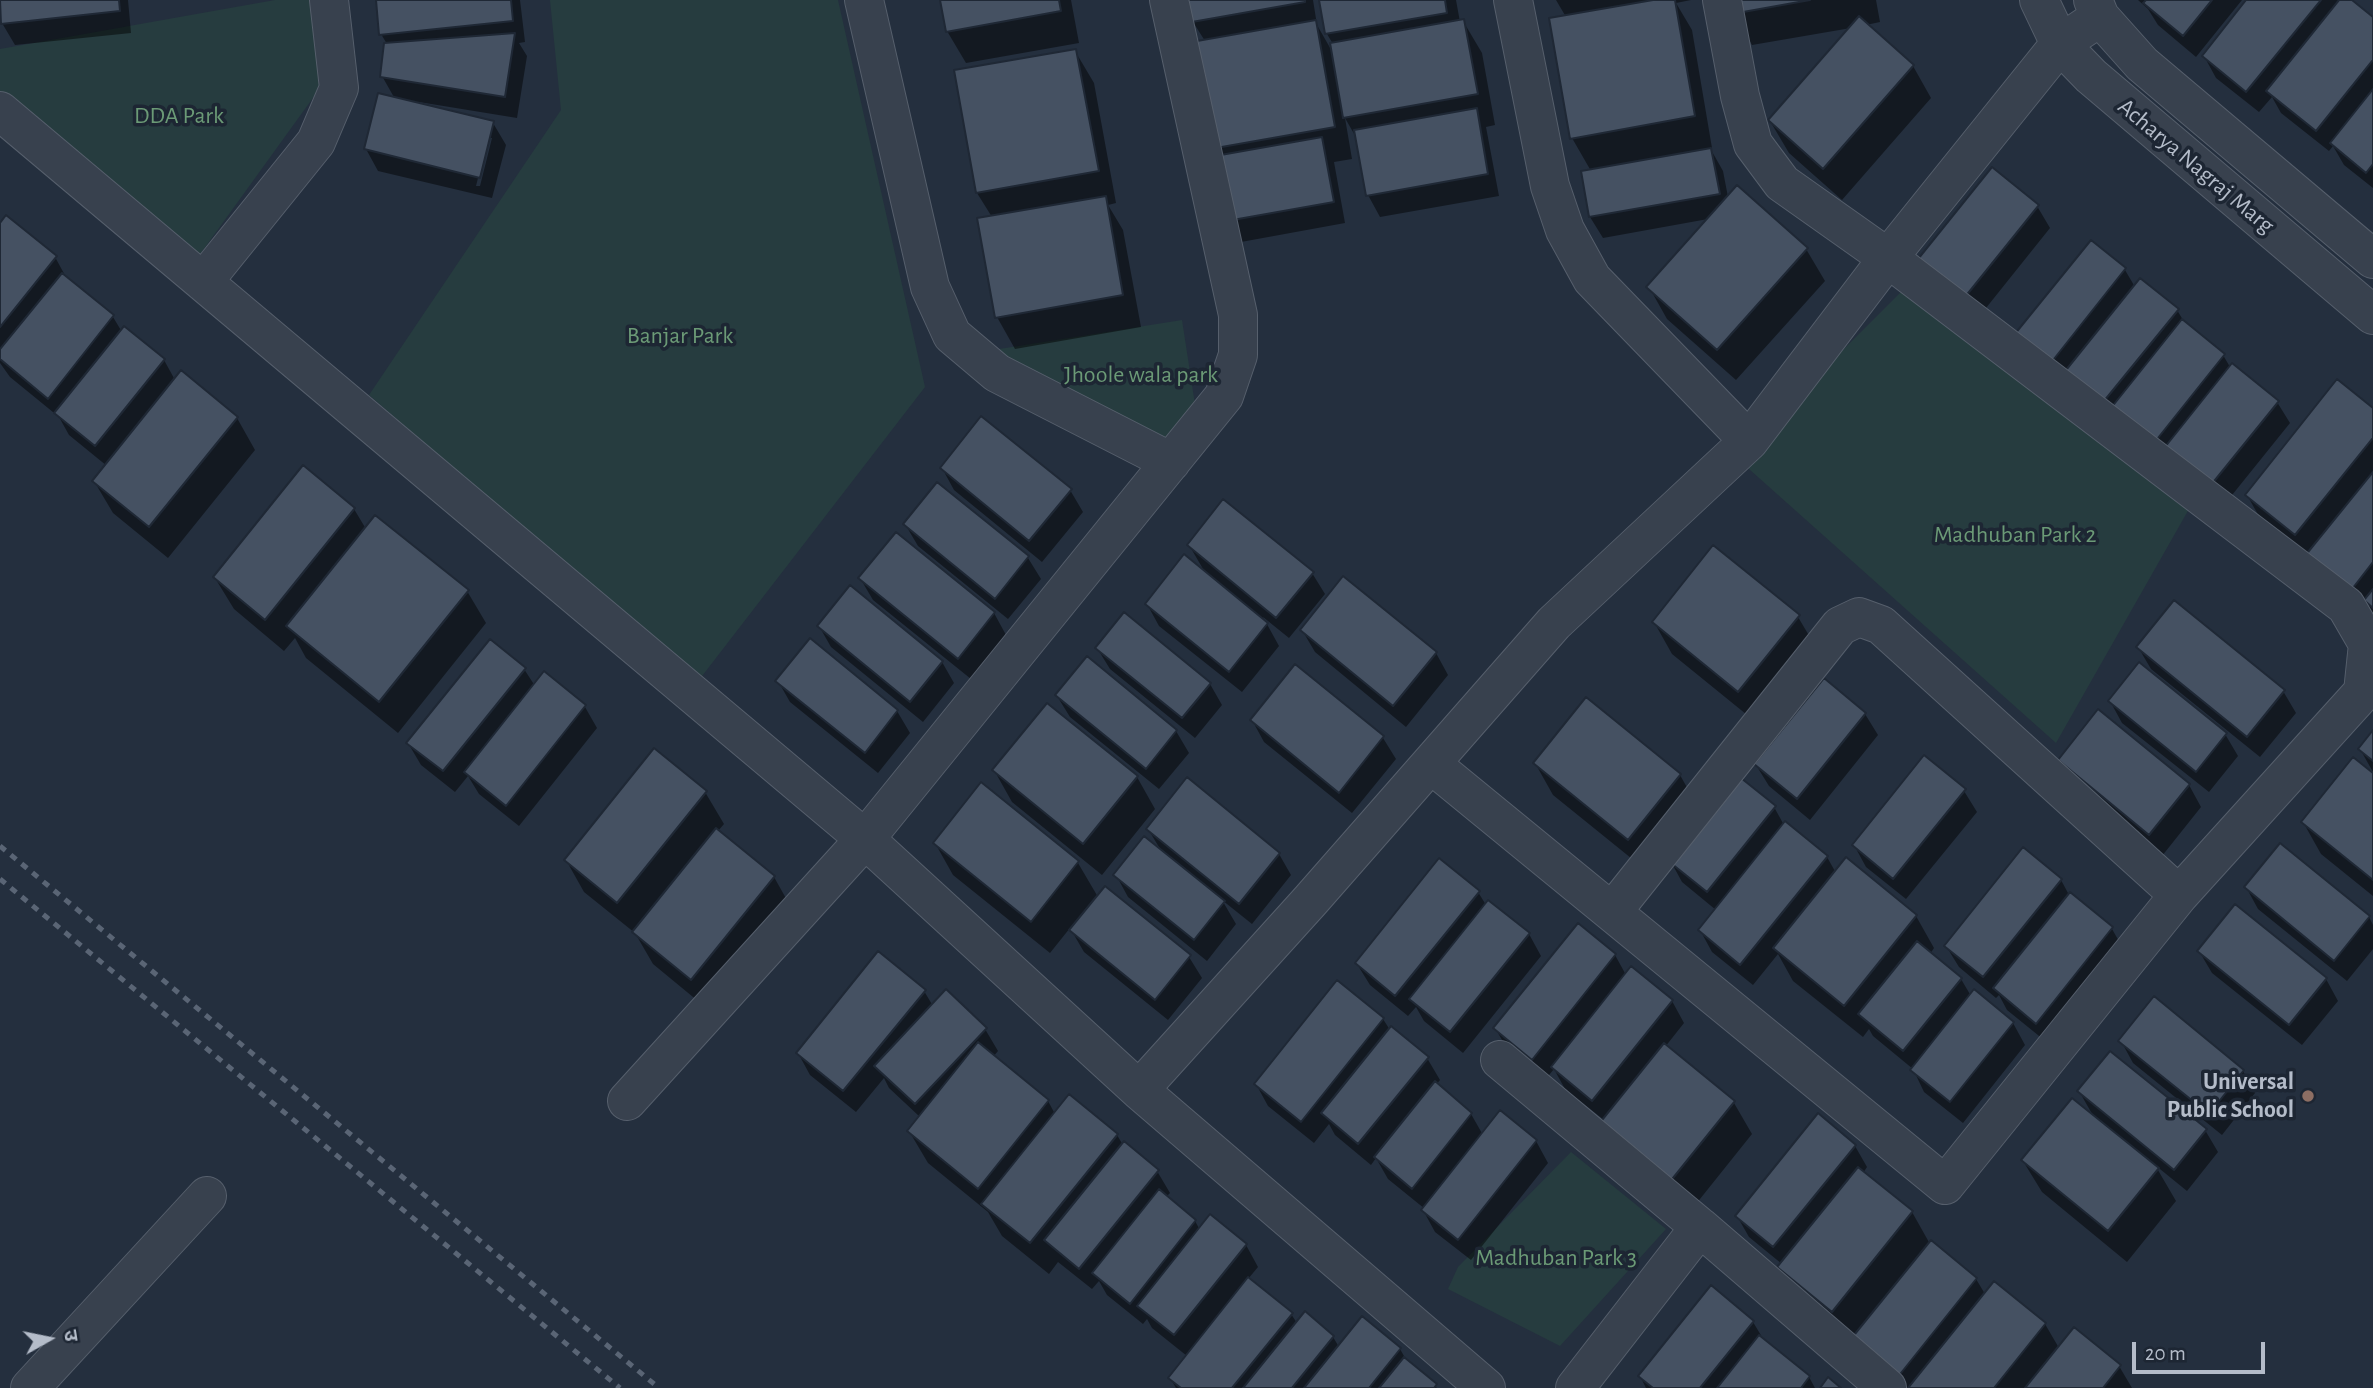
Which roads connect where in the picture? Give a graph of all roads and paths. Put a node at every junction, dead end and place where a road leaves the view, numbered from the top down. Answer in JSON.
{"nodes":[{"id":1,"x":329,"y":0,"type":"edge"},
{"id":2,"x":864,"y":0,"type":"edge"},
{"id":3,"x":1169,"y":0,"type":"edge"},
{"id":4,"x":1513,"y":0,"type":"edge"},
{"id":5,"x":1722,"y":0,"type":"edge"},
{"id":6,"x":2039,"y":0,"type":"edge"},
{"id":7,"x":2096,"y":9,"type":"edge"},
{"id":8,"x":2060,"y":44,"type":"junction"},
{"id":9,"x":0,"y":111,"type":"edge"},
{"id":10,"x":1888,"y":258,"type":"junction"},
{"id":11,"x":2373,"y":259,"type":"edge"},
{"id":12,"x":203,"y":282,"type":"junction"},
{"id":13,"x":2373,"y":315,"type":"edge"},
{"id":14,"x":1749,"y":441,"type":"junction"},
{"id":15,"x":1171,"y":463,"type":"junction"},
{"id":16,"x":1431,"y":764,"type":"junction"},
{"id":17,"x":865,"y":839,"type":"junction"},
{"id":18,"x":2179,"y":895,"type":"junction"},
{"id":19,"x":1612,"y":912,"type":"junction"},
{"id":20,"x":1500,"y":1060,"type":"dead end"},
{"id":21,"x":1139,"y":1090,"type":"junction"},
{"id":22,"x":627,"y":1101,"type":"dead end"},
{"id":23,"x":207,"y":1196,"type":"dead end"},
{"id":24,"x":1700,"y":1227,"type":"junction"},
{"id":25,"x":30,"y":1388,"type":"edge"},
{"id":26,"x":1486,"y":1388,"type":"edge"},
{"id":27,"x":1575,"y":1388,"type":"edge"},
{"id":28,"x":1887,"y":1388,"type":"edge"}],
"edges":[{"from":1,"to":12,"type":"street"},
{"from":2,"to":15,"type":"street"},
{"from":3,"to":15,"type":"street"},
{"from":4,"to":14,"type":"street"},
{"from":5,"to":10,"type":"street"},
{"from":6,"to":8,"type":"street","name":"Acharya Nagraj Marg"},
{"from":7,"to":8,"type":"street"},
{"from":7,"to":11,"type":"street","name":"Acharya Nagraj Marg"},
{"from":8,"to":10,"type":"street"},
{"from":8,"to":13,"type":"street","name":"Acharya Nagraj Marg"},
{"from":9,"to":12,"type":"street"},
{"from":10,"to":14,"type":"street"},
{"from":10,"to":18,"type":"street"},
{"from":12,"to":17,"type":"street"},
{"from":14,"to":16,"type":"street"},
{"from":15,"to":17,"type":"street"},
{"from":16,"to":19,"type":"street"},
{"from":16,"to":21,"type":"street"},
{"from":17,"to":21,"type":"street"},
{"from":17,"to":22,"type":"street"},
{"from":18,"to":19,"type":"street"},
{"from":18,"to":19,"type":"street"},
{"from":20,"to":24,"type":"street"},
{"from":21,"to":26,"type":"street"},
{"from":23,"to":25,"type":"street"},
{"from":24,"to":27,"type":"street"},
{"from":24,"to":28,"type":"street"}]}
